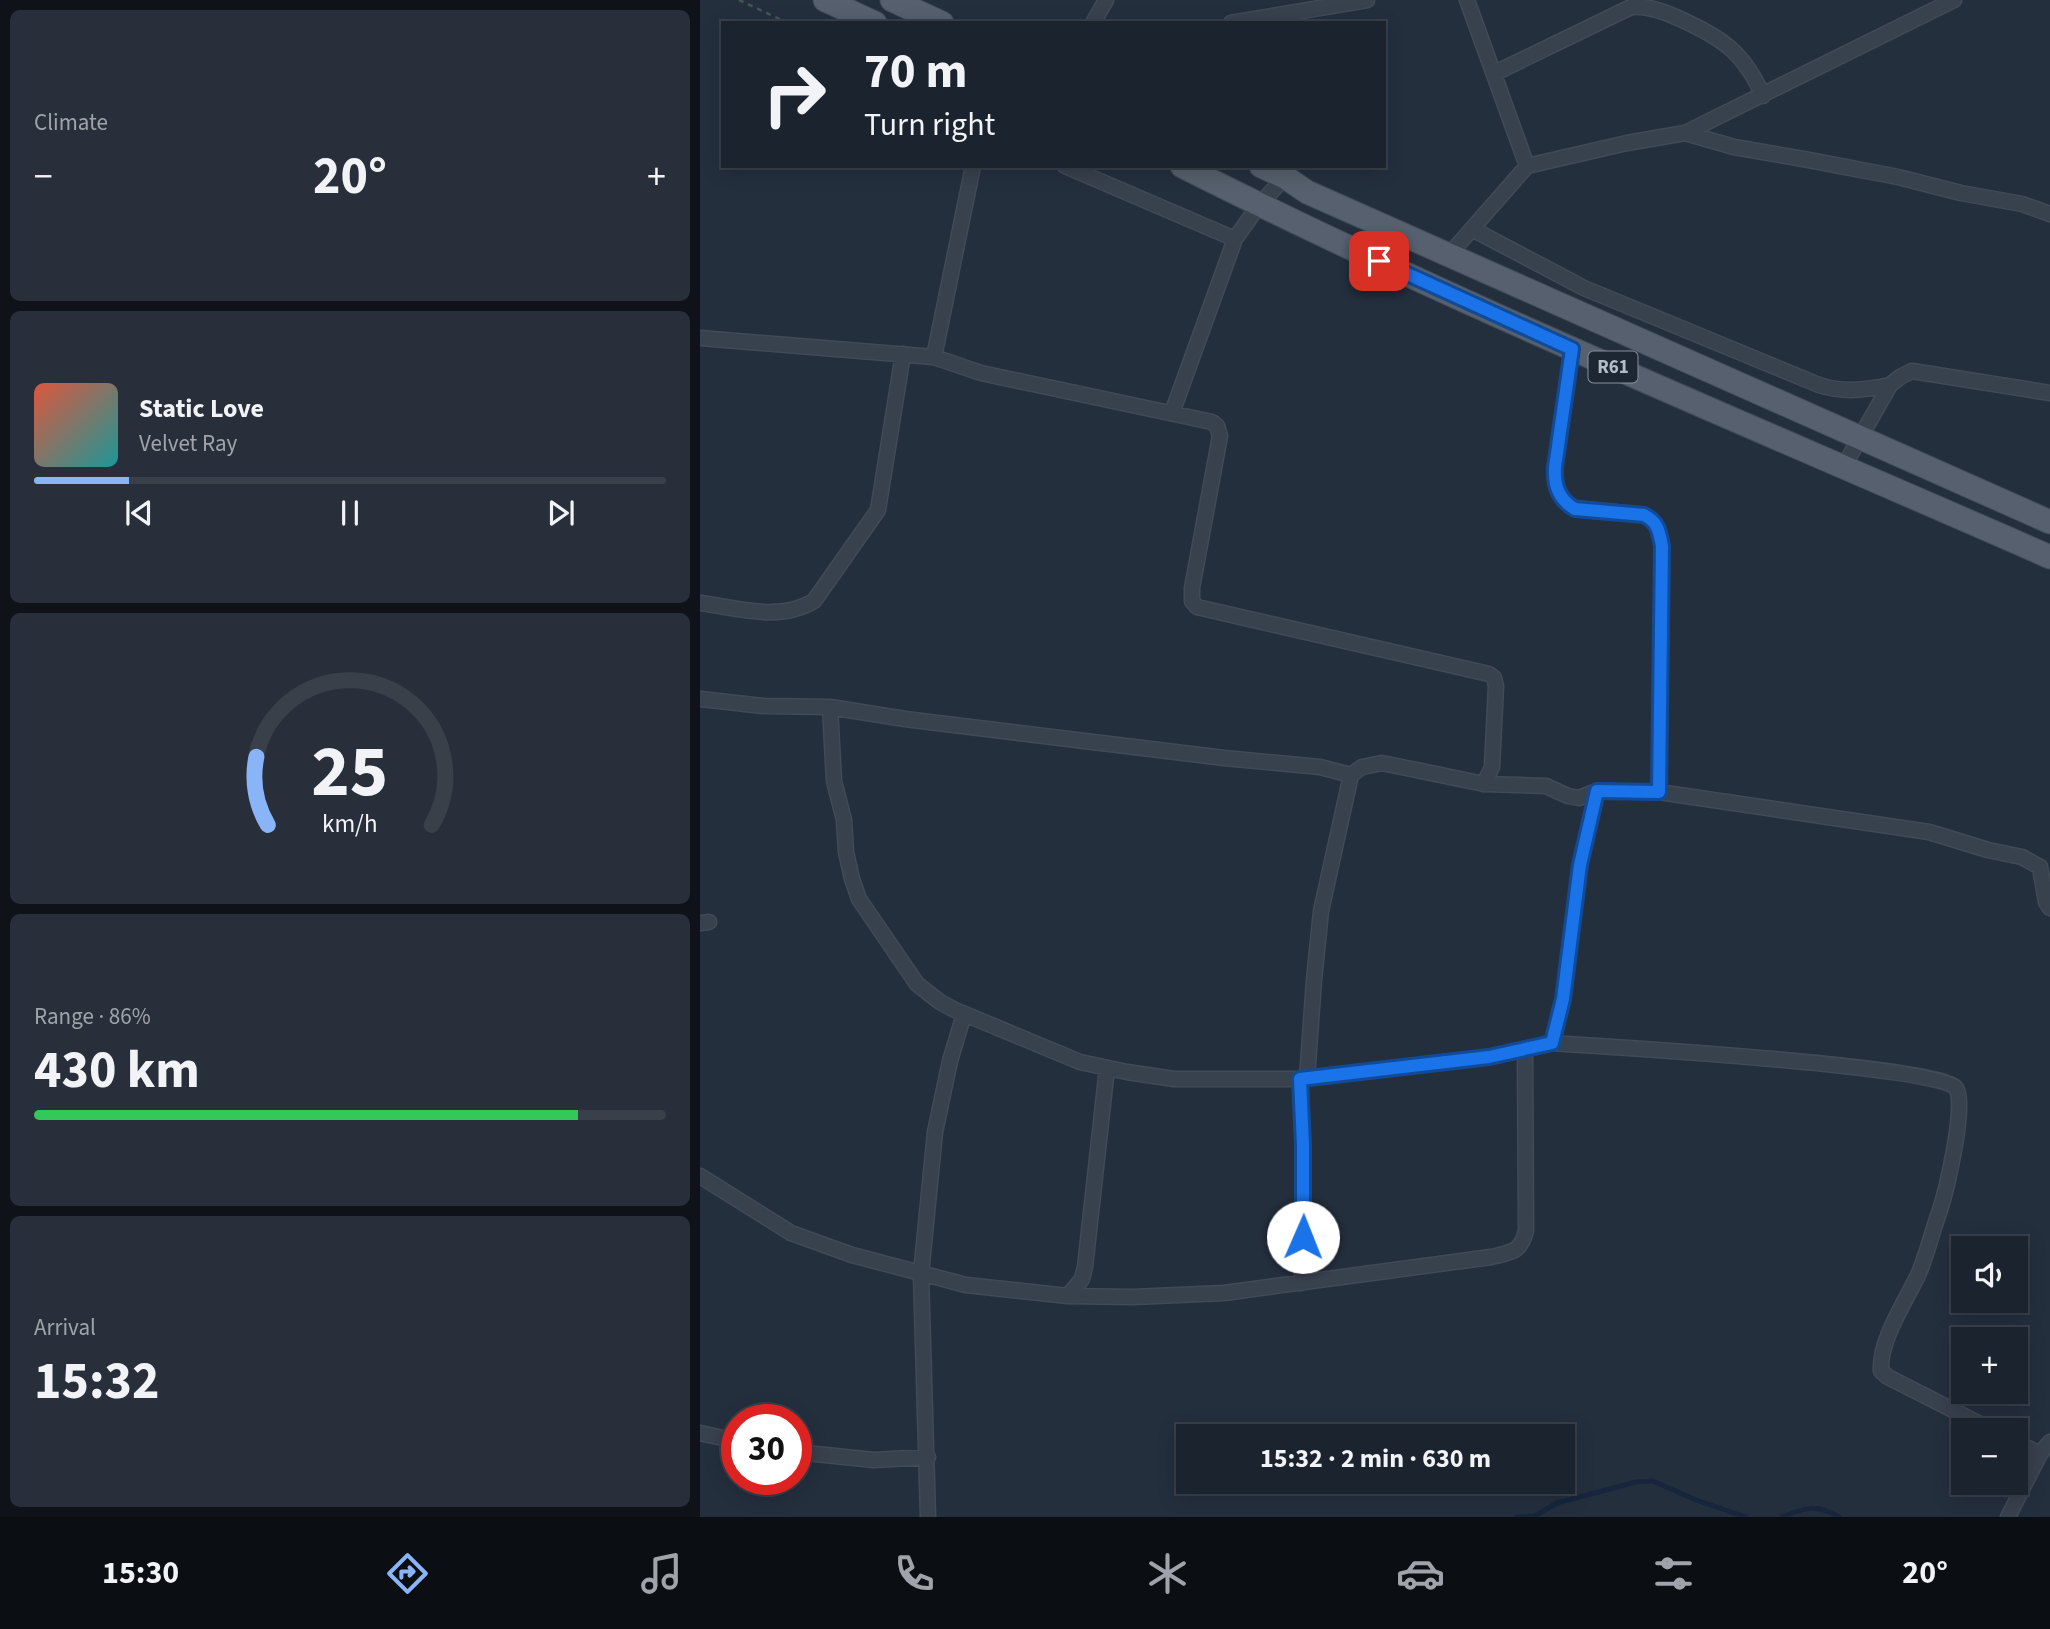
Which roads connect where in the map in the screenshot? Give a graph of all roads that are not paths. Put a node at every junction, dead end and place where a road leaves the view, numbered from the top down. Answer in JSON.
{"nodes":[{"id":1,"x":825,"y":0,"type":"edge"},
{"id":2,"x":892,"y":0,"type":"edge"},
{"id":3,"x":1106,"y":0,"type":"edge"},
{"id":4,"x":1367,"y":0,"type":"edge"},
{"id":5,"x":1467,"y":0,"type":"edge"},
{"id":6,"x":1954,"y":0,"type":"edge"},
{"id":7,"x":871,"y":21,"type":"edge"},
{"id":8,"x":938,"y":21,"type":"edge"},
{"id":9,"x":1094,"y":21,"type":"edge"},
{"id":10,"x":1243,"y":21,"type":"edge"},
{"id":11,"x":1495,"y":73,"type":"junction"},
{"id":12,"x":1763,"y":96,"type":"junction"},
{"id":13,"x":1685,"y":133,"type":"junction"},
{"id":14,"x":1527,"y":166,"type":"junction"},
{"id":15,"x":973,"y":168,"type":"edge"},
{"id":16,"x":1070,"y":168,"type":"edge"},
{"id":17,"x":1186,"y":168,"type":"edge"},
{"id":18,"x":1265,"y":168,"type":"edge"},
{"id":19,"x":1285,"y":177,"type":"junction"},
{"id":20,"x":1259,"y":205,"type":"junction"},
{"id":21,"x":2050,"y":214,"type":"edge"},
{"id":22,"x":1472,"y":229,"type":"junction"},
{"id":23,"x":1235,"y":239,"type":"junction"},
{"id":24,"x":1449,"y":255,"type":"junction"},
{"id":25,"x":700,"y":338,"type":"edge"},
{"id":26,"x":1572,"y":349,"type":"junction"},
{"id":27,"x":903,"y":354,"type":"junction"},
{"id":28,"x":934,"y":357,"type":"junction"},
{"id":29,"x":1890,"y":385,"type":"junction"},
{"id":30,"x":2050,"y":393,"type":"edge"},
{"id":31,"x":1172,"y":413,"type":"junction"},
{"id":32,"x":1861,"y":438,"type":"junction"},
{"id":33,"x":1844,"y":466,"type":"junction"},
{"id":34,"x":2050,"y":522,"type":"edge"},
{"id":35,"x":2050,"y":557,"type":"edge"},
{"id":36,"x":700,"y":603,"type":"edge"},
{"id":37,"x":700,"y":699,"type":"edge"},
{"id":38,"x":830,"y":707,"type":"junction"},
{"id":39,"x":1351,"y":775,"type":"junction"},
{"id":40,"x":1484,"y":784,"type":"junction"},
{"id":41,"x":1597,"y":791,"type":"junction"},
{"id":42,"x":1659,"y":792,"type":"junction"},
{"id":43,"x":2050,"y":908,"type":"edge"},
{"id":44,"x":964,"y":1014,"type":"junction"},
{"id":45,"x":1552,"y":1043,"type":"junction"},
{"id":46,"x":1525,"y":1049,"type":"junction"},
{"id":47,"x":1107,"y":1068,"type":"junction"},
{"id":48,"x":1303,"y":1079,"type":"junction"},
{"id":49,"x":700,"y":1176,"type":"edge"},
{"id":50,"x":921,"y":1274,"type":"junction"},
{"id":51,"x":1302,"y":1283,"type":"junction"},
{"id":52,"x":1068,"y":1296,"type":"junction"},
{"id":53,"x":1968,"y":1418,"type":"edge"},
{"id":54,"x":700,"y":1433,"type":"edge"},
{"id":55,"x":721,"y":1438,"type":"edge"},
{"id":56,"x":2050,"y":1442,"type":"edge"},
{"id":57,"x":2028,"y":1448,"type":"edge"},
{"id":58,"x":812,"y":1454,"type":"edge"},
{"id":59,"x":2040,"y":1454,"type":"junction"},
{"id":60,"x":928,"y":1457,"type":"junction"},
{"id":61,"x":928,"y":1517,"type":"edge"},
{"id":62,"x":2008,"y":1517,"type":"edge"}],
"edges":[{"from":1,"to":7,"type":"main road"},
{"from":2,"to":8,"type":"main road"},
{"from":3,"to":9,"type":"street"},
{"from":4,"to":10,"type":"street"},
{"from":5,"to":11,"type":"street"},
{"from":6,"to":12,"type":"street"},
{"from":11,"to":12,"type":"street"},
{"from":11,"to":14,"type":"street"},
{"from":12,"to":13,"type":"street"},
{"from":13,"to":14,"type":"street"},
{"from":13,"to":21,"type":"street"},
{"from":14,"to":22,"type":"street"},
{"from":15,"to":28,"type":"street"},
{"from":16,"to":23,"type":"street"},
{"from":17,"to":20,"type":"main road","number":"R61"},
{"from":18,"to":19,"type":"main road","number":"R61"},
{"from":19,"to":20,"type":"street"},
{"from":19,"to":24,"type":"main road","number":"R61"},
{"from":20,"to":23,"type":"street"},
{"from":20,"to":26,"type":"main road","number":"R61"},
{"from":22,"to":24,"type":"street"},
{"from":22,"to":29,"type":"street"},
{"from":23,"to":31,"type":"street"},
{"from":24,"to":32,"type":"main road","number":"R61"},
{"from":25,"to":27,"type":"street"},
{"from":26,"to":33,"type":"main road","number":"R61"},
{"from":26,"to":42,"type":"street"},
{"from":27,"to":28,"type":"street"},
{"from":27,"to":36,"type":"street"},
{"from":28,"to":31,"type":"street"},
{"from":29,"to":30,"type":"street"},
{"from":29,"to":32,"type":"street"},
{"from":31,"to":40,"type":"street"},
{"from":32,"to":33,"type":"street"},
{"from":32,"to":34,"type":"main road","number":"R61"},
{"from":33,"to":35,"type":"main road","number":"R61"},
{"from":37,"to":38,"type":"street"},
{"from":38,"to":39,"type":"street"},
{"from":38,"to":44,"type":"street"},
{"from":39,"to":40,"type":"street"},
{"from":39,"to":48,"type":"street"},
{"from":40,"to":41,"type":"street"},
{"from":41,"to":42,"type":"street"},
{"from":41,"to":45,"type":"street"},
{"from":42,"to":43,"type":"street"},
{"from":44,"to":47,"type":"street"},
{"from":44,"to":50,"type":"street"},
{"from":45,"to":46,"type":"street"},
{"from":45,"to":53,"type":"street"},
{"from":46,"to":48,"type":"street"},
{"from":46,"to":51,"type":"street"},
{"from":47,"to":48,"type":"street"},
{"from":47,"to":52,"type":"street"},
{"from":48,"to":51,"type":"street"},
{"from":49,"to":50,"type":"street"},
{"from":50,"to":52,"type":"street"},
{"from":50,"to":60,"type":"street"},
{"from":51,"to":52,"type":"street"},
{"from":54,"to":55,"type":"street"},
{"from":56,"to":59,"type":"street"},
{"from":57,"to":59,"type":"street"},
{"from":58,"to":60,"type":"street"},
{"from":59,"to":62,"type":"street"},
{"from":60,"to":61,"type":"street"}]}
